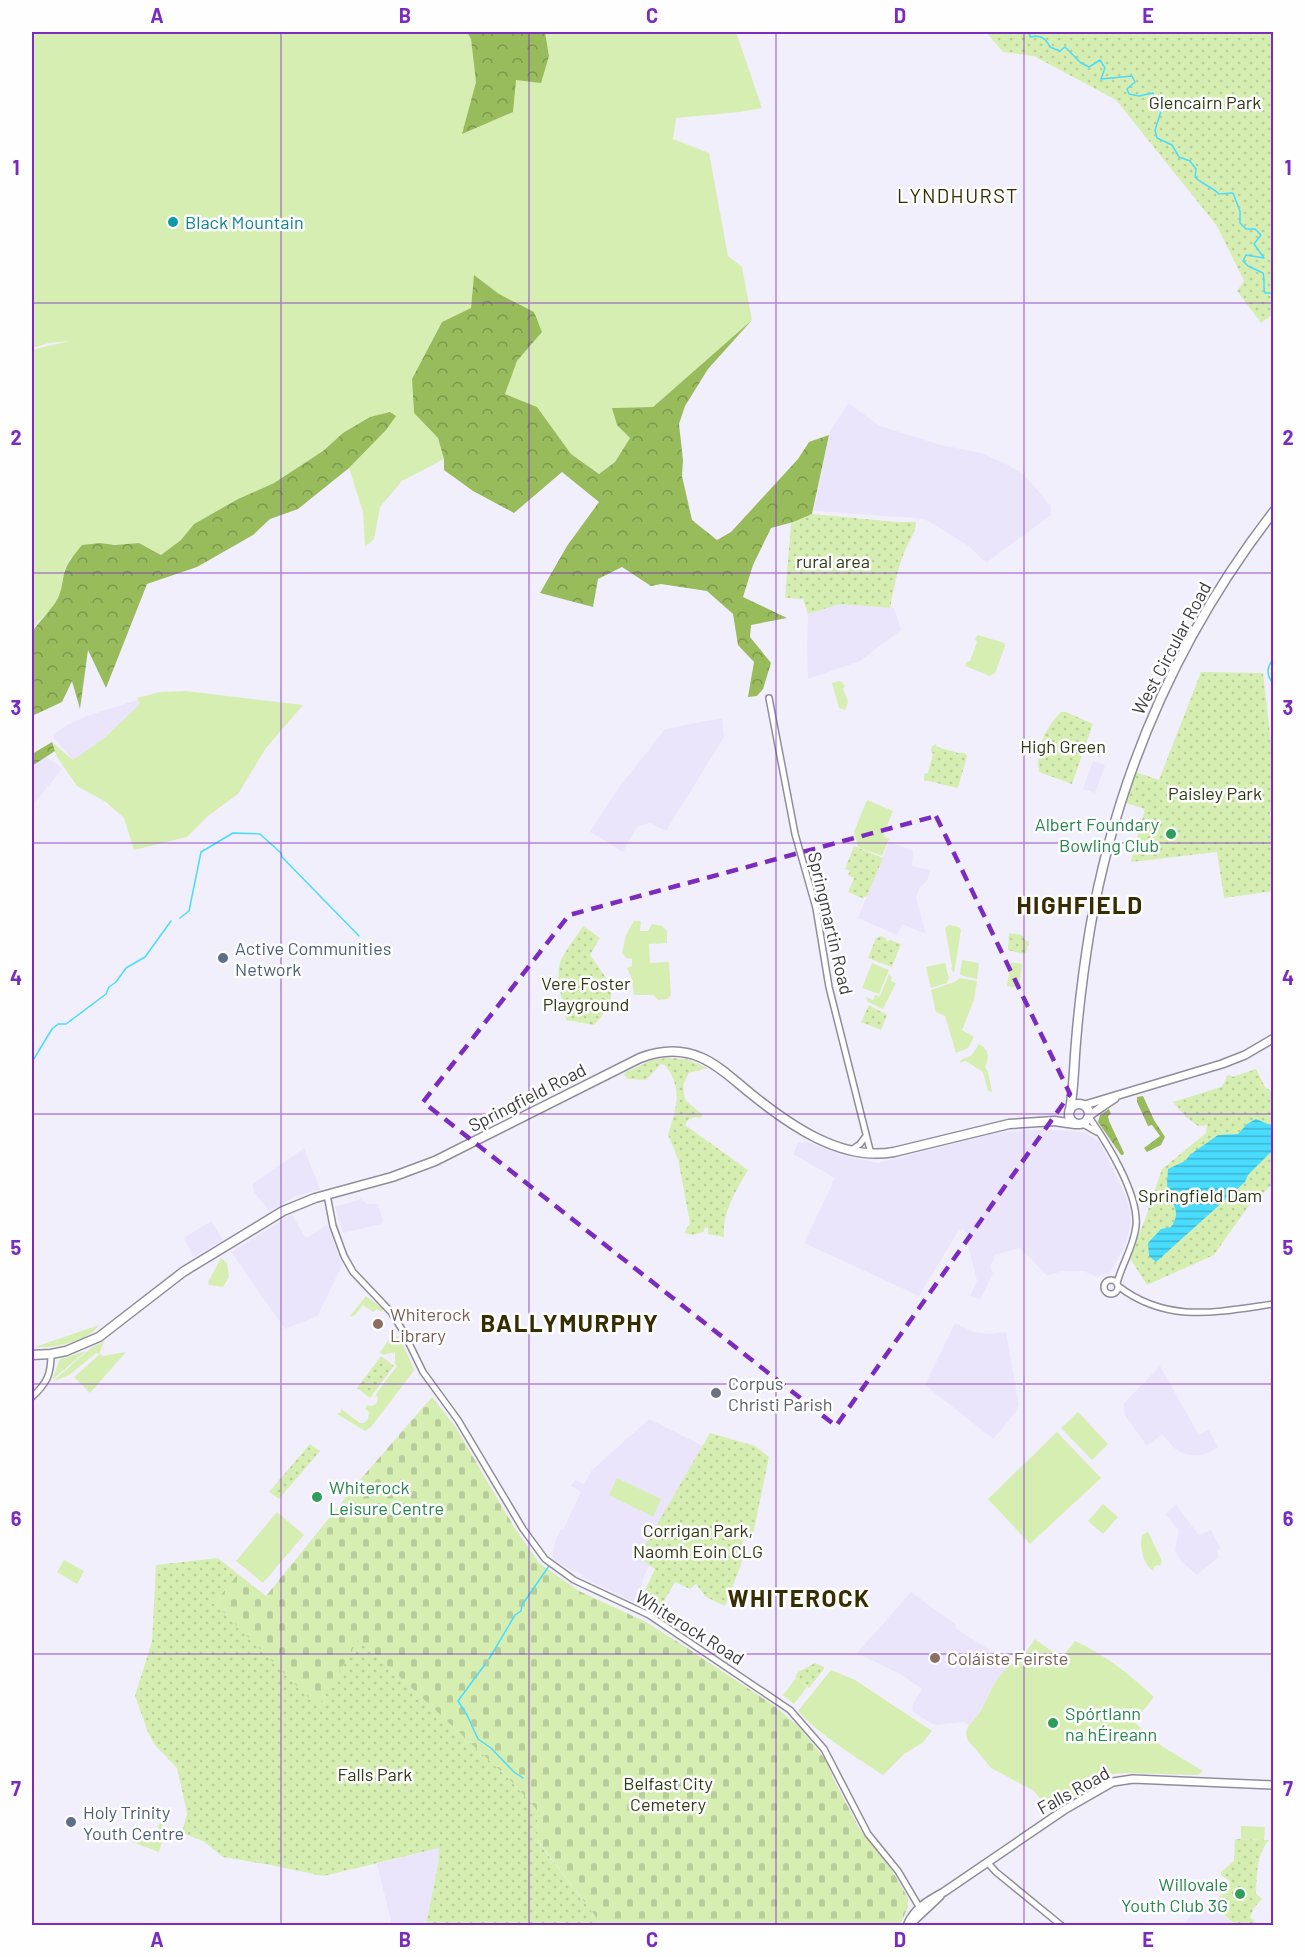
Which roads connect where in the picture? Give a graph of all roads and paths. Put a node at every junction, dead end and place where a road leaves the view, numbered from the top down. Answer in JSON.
{"nodes":[{"id":1,"x":1274,"y":511,"type":"edge"},
{"id":2,"x":769,"y":698,"type":"dead end"},
{"id":3,"x":1274,"y":1038,"type":"edge"},
{"id":4,"x":1073,"y":1093,"type":"junction"},
{"id":5,"x":1117,"y":1096,"type":"junction"},
{"id":6,"x":1083,"y":1105,"type":"junction"},
{"id":7,"x":1070,"y":1111,"type":"junction"},
{"id":8,"x":1084,"y":1120,"type":"junction"},
{"id":9,"x":1054,"y":1121,"type":"junction"},
{"id":10,"x":1097,"y":1132,"type":"junction"},
{"id":11,"x":866,"y":1136,"type":"junction"},
{"id":12,"x":852,"y":1150,"type":"junction"},
{"id":13,"x":871,"y":1154,"type":"junction"},
{"id":14,"x":327,"y":1195,"type":"junction"},
{"id":15,"x":1115,"y":1283,"type":"junction"},
{"id":16,"x":1115,"y":1293,"type":"junction"},
{"id":17,"x":1130,"y":1295,"type":"junction"},
{"id":18,"x":1274,"y":1304,"type":"edge"},
{"id":19,"x":51,"y":1354,"type":"junction"},
{"id":20,"x":32,"y":1355,"type":"edge"},
{"id":21,"x":32,"y":1397,"type":"edge"},
{"id":22,"x":1274,"y":1785,"type":"edge"},
{"id":23,"x":987,"y":1862,"type":"junction"},
{"id":24,"x":944,"y":1892,"type":"junction"},
{"id":25,"x":911,"y":1893,"type":"junction"},
{"id":26,"x":928,"y":1900,"type":"junction"},
{"id":27,"x":921,"y":1910,"type":"junction"},
{"id":28,"x":908,"y":1926,"type":"edge"},
{"id":29,"x":1062,"y":1926,"type":"edge"}],
"edges":[{"from":1,"to":4,"type":"highway","name":"West Circular Road"},
{"from":2,"to":11,"type":"street","name":"Springmartin Road"},
{"from":3,"to":5,"type":"main road"},
{"from":4,"to":6,"type":"highway"},
{"from":4,"to":7,"type":"highway","name":"West Circular Road"},
{"from":5,"to":6,"type":"main road"},
{"from":5,"to":8,"type":"main road"},
{"from":6,"to":7,"type":"highway"},
{"from":6,"to":8,"type":"highway"},
{"from":7,"to":8,"type":"highway"},
{"from":7,"to":9,"type":"highway","name":"Springfield Road"},
{"from":8,"to":9,"type":"highway","name":"Springfield Road"},
{"from":8,"to":10,"type":"street"},
{"from":8,"to":10,"type":"street"},
{"from":9,"to":13,"type":"highway","name":"Springfield Road"},
{"from":10,"to":15,"type":"street"},
{"from":11,"to":12,"type":"street"},
{"from":11,"to":13,"type":"street","name":"Springmartin Road"},
{"from":12,"to":13,"type":"highway","name":"Springfield Road"},
{"from":12,"to":14,"type":"highway","name":"Springfield Road"},
{"from":14,"to":19,"type":"highway","name":"Springfield Road"},
{"from":14,"to":25,"type":"street","name":"Whiterock Road"},
{"from":15,"to":16,"type":"street"},
{"from":15,"to":16,"type":"street"},
{"from":15,"to":17,"type":"street"},
{"from":16,"to":17,"type":"street"},
{"from":17,"to":18,"type":"street"},
{"from":19,"to":20,"type":"highway","name":"Springfield Road"},
{"from":19,"to":21,"type":"street"},
{"from":22,"to":23,"type":"main road","name":"Falls Road"},
{"from":23,"to":24,"type":"main road","name":"Falls Road"},
{"from":23,"to":29,"type":"street"},
{"from":24,"to":26,"type":"main road","name":"Falls Road"},
{"from":24,"to":27,"type":"main road","name":"Falls Road"},
{"from":25,"to":26,"type":"street"},
{"from":25,"to":27,"type":"street","name":"Whiterock Road"},
{"from":26,"to":27,"type":"main road","name":"Falls Road"},
{"from":27,"to":28,"type":"main road","name":"Falls Road"}]}
